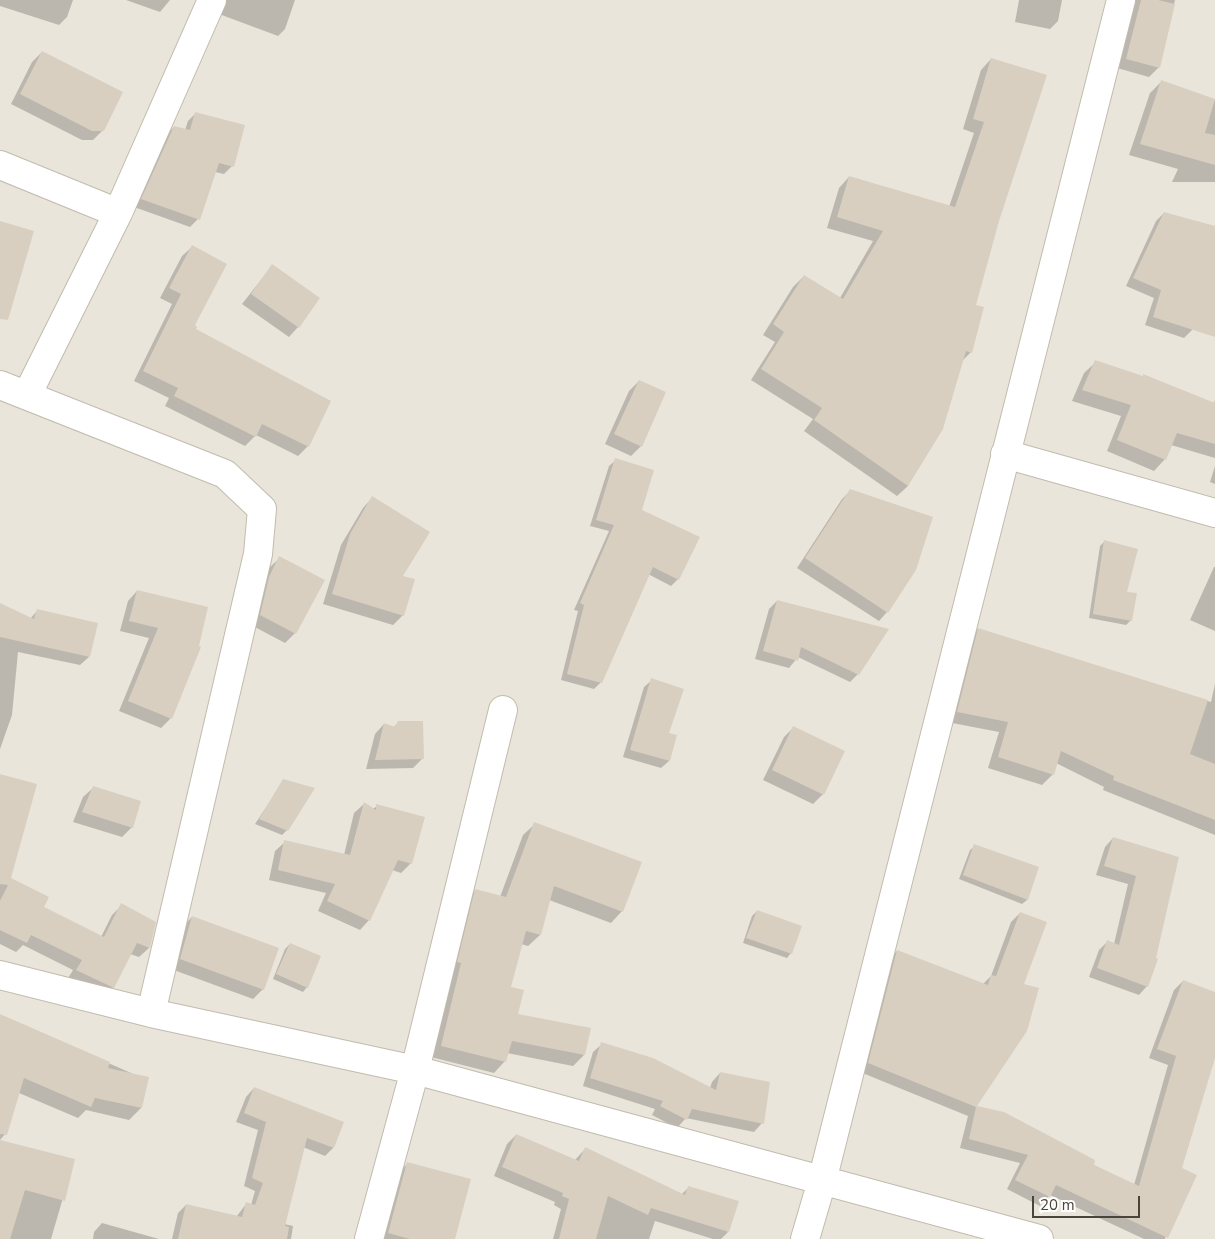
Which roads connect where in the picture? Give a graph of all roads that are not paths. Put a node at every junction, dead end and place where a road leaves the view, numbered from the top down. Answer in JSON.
{"nodes":[{"id":1,"x":212,"y":0,"type":"edge"},
{"id":2,"x":1121,"y":0,"type":"edge"},
{"id":3,"x":0,"y":164,"type":"edge"},
{"id":4,"x":118,"y":213,"type":"junction"},
{"id":5,"x":0,"y":385,"type":"edge"},
{"id":6,"x":27,"y":395,"type":"junction"},
{"id":7,"x":1006,"y":454,"type":"junction"},
{"id":8,"x":1215,"y":513,"type":"edge"},
{"id":9,"x":502,"y":710,"type":"dead end"},
{"id":10,"x":0,"y":975,"type":"edge"},
{"id":11,"x":151,"y":1013,"type":"junction"},
{"id":12,"x":415,"y":1070,"type":"junction"},
{"id":13,"x":822,"y":1181,"type":"junction"},
{"id":14,"x":369,"y":1239,"type":"edge"},
{"id":15,"x":805,"y":1239,"type":"edge"},
{"id":16,"x":1039,"y":1239,"type":"edge"}],
"edges":[{"from":1,"to":4,"type":"street"},
{"from":2,"to":7,"type":"street"},
{"from":3,"to":4,"type":"street"},
{"from":4,"to":6,"type":"street"},
{"from":5,"to":6,"type":"street"},
{"from":6,"to":11,"type":"street"},
{"from":7,"to":8,"type":"street"},
{"from":7,"to":13,"type":"street"},
{"from":9,"to":12,"type":"street"},
{"from":10,"to":11,"type":"street"},
{"from":11,"to":12,"type":"street"},
{"from":12,"to":13,"type":"street"},
{"from":12,"to":14,"type":"street"},
{"from":13,"to":15,"type":"street"},
{"from":13,"to":16,"type":"street"}]}
